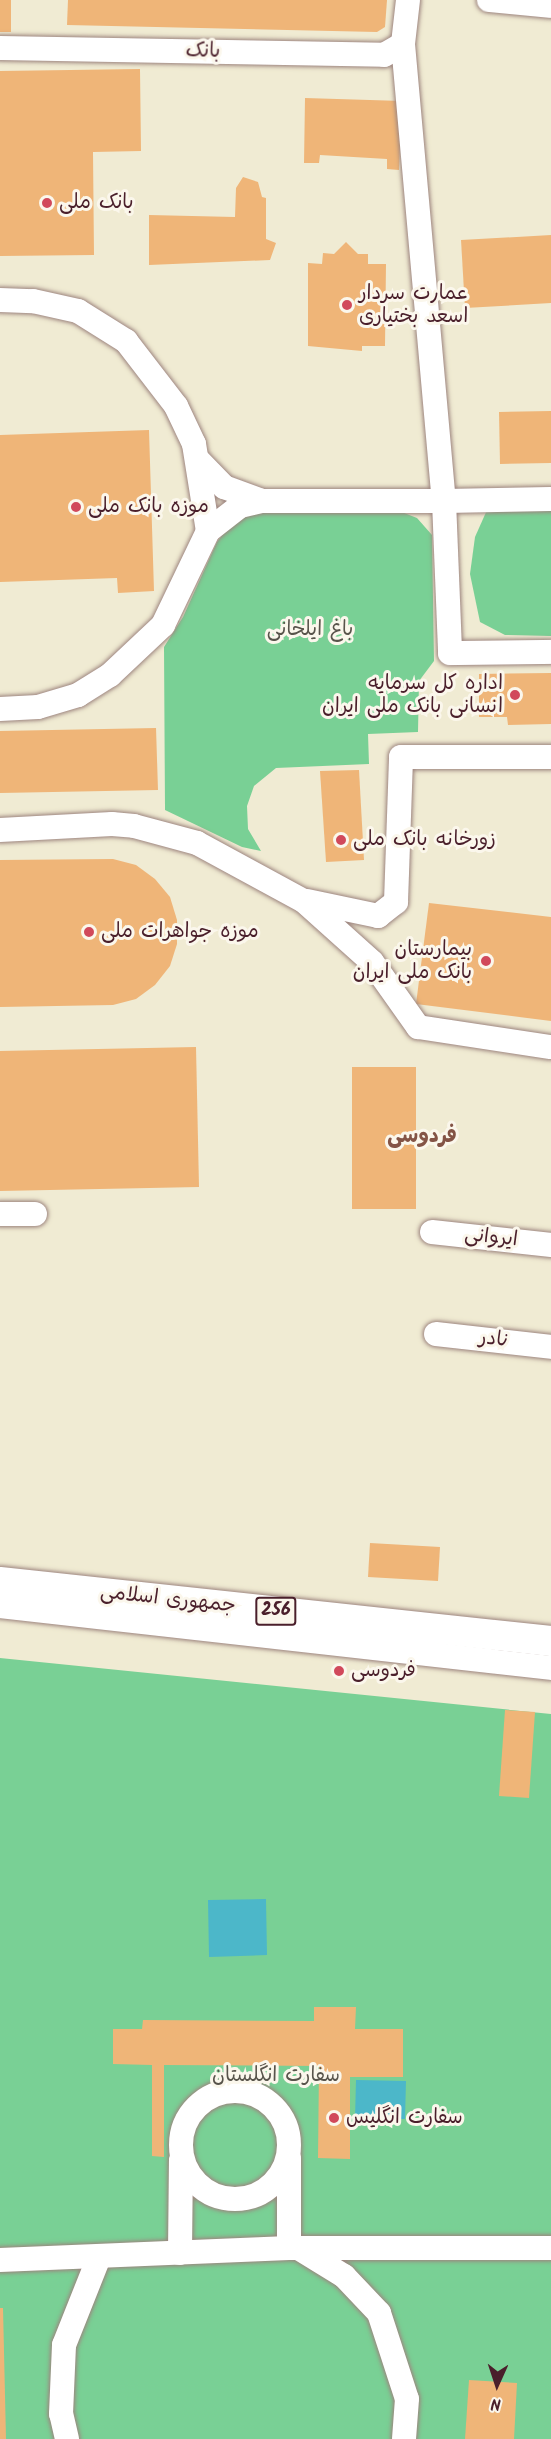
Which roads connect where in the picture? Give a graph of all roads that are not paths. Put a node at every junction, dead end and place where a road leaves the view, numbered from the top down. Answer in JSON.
{"nodes":[{"id":1,"x":408,"y":0,"type":"edge"},
{"id":2,"x":489,"y":0,"type":"edge"},
{"id":3,"x":551,"y":6,"type":"edge"},
{"id":4,"x":403,"y":44,"type":"junction"},
{"id":5,"x":0,"y":48,"type":"edge"},
{"id":6,"x":0,"y":300,"type":"edge"},
{"id":7,"x":198,"y":460,"type":"junction"},
{"id":8,"x":551,"y":499,"type":"edge"},
{"id":9,"x":262,"y":501,"type":"junction"},
{"id":10,"x":444,"y":501,"type":"junction"},
{"id":11,"x":208,"y":531,"type":"junction"},
{"id":12,"x":551,"y":652,"type":"edge"},
{"id":13,"x":0,"y":709,"type":"edge"},
{"id":14,"x":551,"y":757,"type":"edge"},
{"id":15,"x":0,"y":830,"type":"edge"},
{"id":16,"x":304,"y":901,"type":"junction"},
{"id":17,"x":551,"y":1047,"type":"edge"},
{"id":18,"x":0,"y":1214,"type":"edge"},
{"id":19,"x":35,"y":1214,"type":"dead end"},
{"id":20,"x":432,"y":1232,"type":"dead end"},
{"id":21,"x":551,"y":1245,"type":"edge"},
{"id":22,"x":436,"y":1334,"type":"dead end"},
{"id":23,"x":551,"y":1347,"type":"edge"},
{"id":24,"x":0,"y":1581,"type":"edge"},
{"id":25,"x":0,"y":1606,"type":"edge"},
{"id":26,"x":551,"y":1641,"type":"edge"},
{"id":27,"x":551,"y":1668,"type":"edge"},
{"id":28,"x":181,"y":2148,"type":"junction"},
{"id":29,"x":289,"y":2152,"type":"junction"},
{"id":30,"x":295,"y":2248,"type":"junction"},
{"id":31,"x":551,"y":2248,"type":"edge"},
{"id":32,"x":180,"y":2253,"type":"junction"},
{"id":33,"x":99,"y":2257,"type":"junction"},
{"id":34,"x":0,"y":2260,"type":"edge"},
{"id":35,"x":67,"y":2439,"type":"edge"},
{"id":36,"x":404,"y":2439,"type":"edge"}],
"edges":[{"from":1,"to":4,"type":"street"},
{"from":2,"to":3,"type":"street"},
{"from":4,"to":5,"type":"street","name":"بانک"},
{"from":4,"to":10,"type":"street"},
{"from":6,"to":7,"type":"street"},
{"from":7,"to":9,"type":"street"},
{"from":7,"to":11,"type":"street"},
{"from":8,"to":10,"type":"street"},
{"from":9,"to":10,"type":"street"},
{"from":9,"to":11,"type":"street"},
{"from":10,"to":12,"type":"street"},
{"from":11,"to":13,"type":"street"},
{"from":14,"to":16,"type":"street"},
{"from":15,"to":16,"type":"street"},
{"from":16,"to":17,"type":"street"},
{"from":18,"to":19,"type":"street"},
{"from":20,"to":21,"type":"street","name":"ایروانی"},
{"from":22,"to":23,"type":"street","name":"نادر"},
{"from":24,"to":26,"type":"main road","name":"جمهوری اسلامی","number":"256"},
{"from":25,"to":27,"type":"street"},
{"from":28,"to":29,"type":"street"},
{"from":28,"to":29,"type":"street"},
{"from":28,"to":32,"type":"street"},
{"from":29,"to":30,"type":"street"},
{"from":30,"to":31,"type":"street"},
{"from":30,"to":32,"type":"street"},
{"from":30,"to":36,"type":"street"},
{"from":32,"to":33,"type":"street"},
{"from":33,"to":34,"type":"street"},
{"from":33,"to":35,"type":"street"}]}
